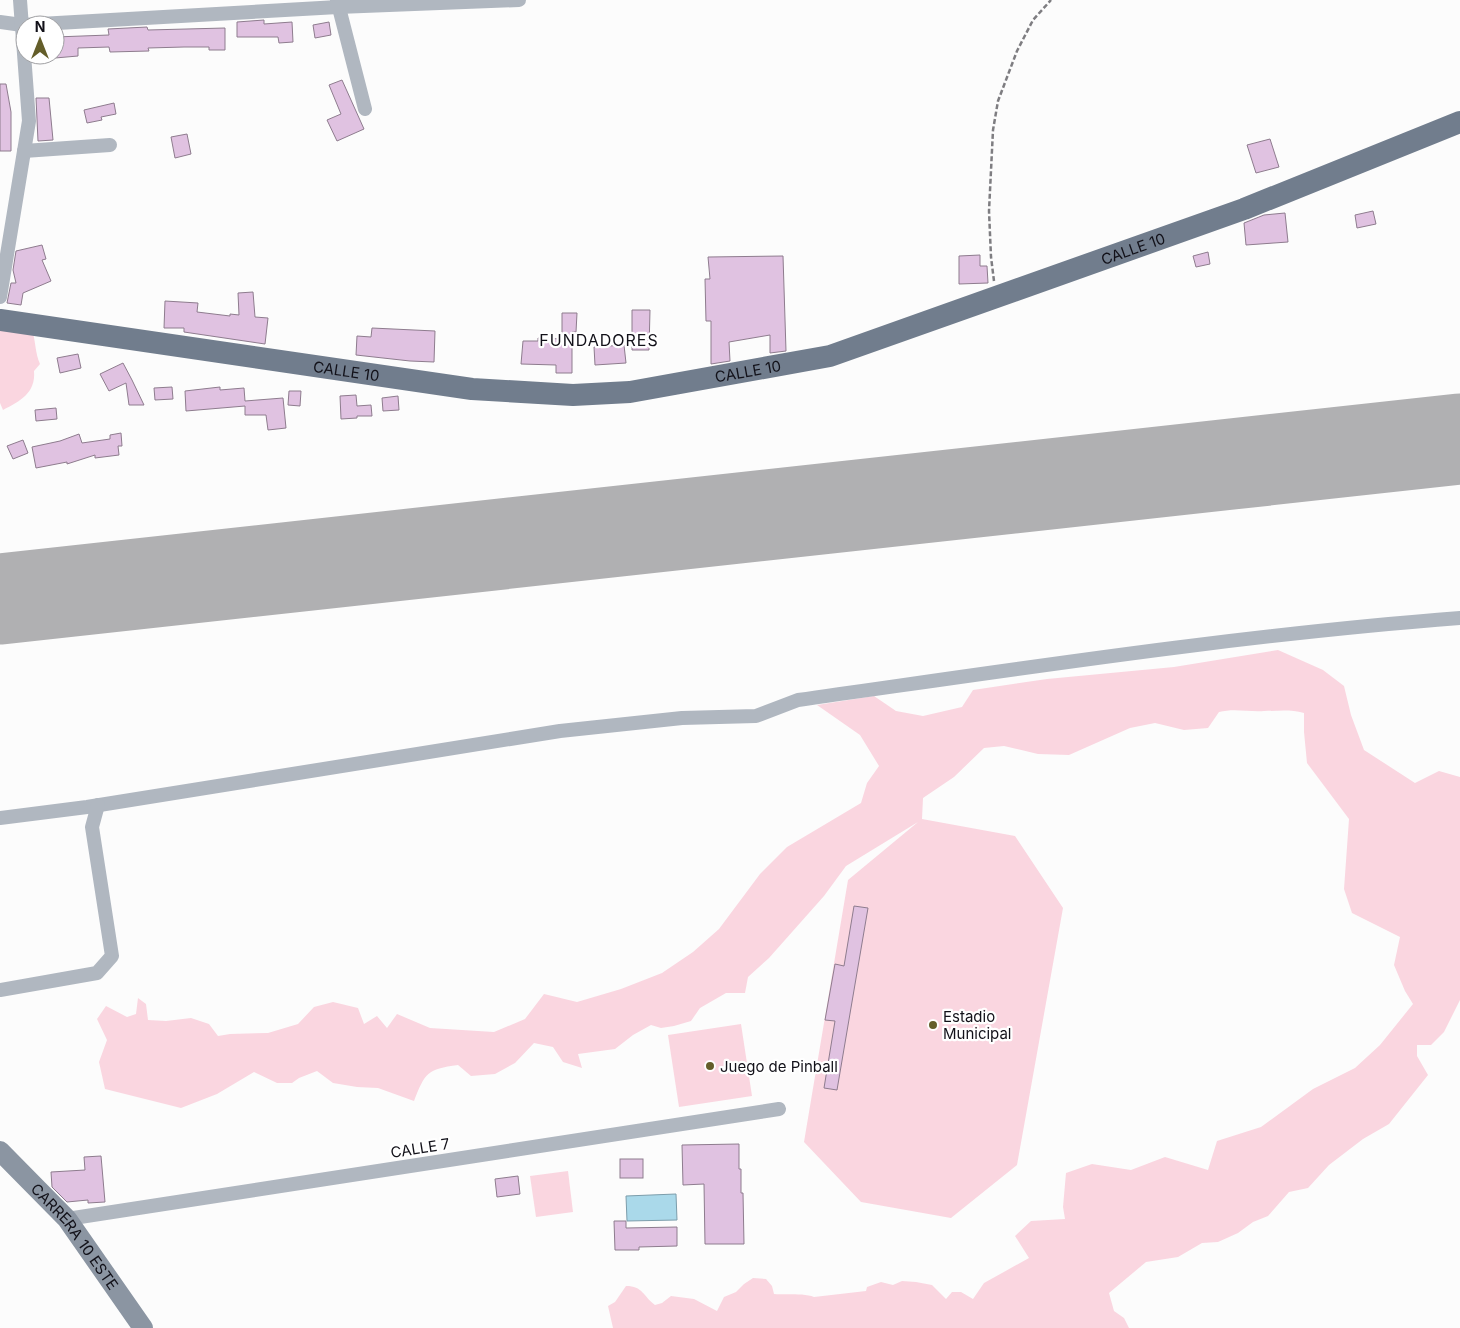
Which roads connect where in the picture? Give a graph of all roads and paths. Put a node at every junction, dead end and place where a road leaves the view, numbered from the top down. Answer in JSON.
{"nodes":[{"id":1,"x":20,"y":0,"type":"edge"},
{"id":2,"x":519,"y":0,"type":"edge"},
{"id":3,"x":1051,"y":0,"type":"edge"},
{"id":4,"x":338,"y":3,"type":"edge"},
{"id":5,"x":21,"y":15,"type":"edge"},
{"id":6,"x":65,"y":21,"type":"edge"},
{"id":7,"x":0,"y":22,"type":"edge"},
{"id":8,"x":15,"y":23,"type":"edge"},
{"id":9,"x":25,"y":65,"type":"edge"},
{"id":10,"x":365,"y":109,"type":"dead end"},
{"id":11,"x":1460,"y":122,"type":"edge"},
{"id":12,"x":110,"y":145,"type":"dead end"},
{"id":13,"x":24,"y":151,"type":"junction"},
{"id":14,"x":0,"y":297,"type":"edge"},
{"id":15,"x":996,"y":297,"type":"junction"},
{"id":16,"x":0,"y":320,"type":"edge"},
{"id":17,"x":1460,"y":618,"type":"edge"},
{"id":18,"x":98,"y":805,"type":"junction"},
{"id":19,"x":0,"y":818,"type":"edge"},
{"id":20,"x":0,"y":990,"type":"edge"},
{"id":21,"x":779,"y":1109,"type":"dead end"},
{"id":22,"x":0,"y":1151,"type":"edge"},
{"id":23,"x":67,"y":1219,"type":"junction"},
{"id":24,"x":143,"y":1328,"type":"edge"}],
"edges":[{"from":1,"to":5,"type":"street"},
{"from":2,"to":4,"type":"street"},
{"from":3,"to":15,"type":"path"},
{"from":4,"to":6,"type":"street"},
{"from":4,"to":10,"type":"street"},
{"from":7,"to":8,"type":"street"},
{"from":9,"to":13,"type":"street"},
{"from":11,"to":15,"type":"main road","name":"CALLE 10"},
{"from":12,"to":13,"type":"street"},
{"from":13,"to":14,"type":"street"},
{"from":15,"to":16,"type":"main road","name":"CALLE 10"},
{"from":17,"to":18,"type":"street"},
{"from":18,"to":19,"type":"street"},
{"from":18,"to":20,"type":"street"},
{"from":21,"to":23,"type":"street","name":"CALLE 7"},
{"from":22,"to":23,"type":"street","name":"CARRERA 10 ESTE"},
{"from":23,"to":24,"type":"street","name":"CARRERA 10 ESTE"}]}
